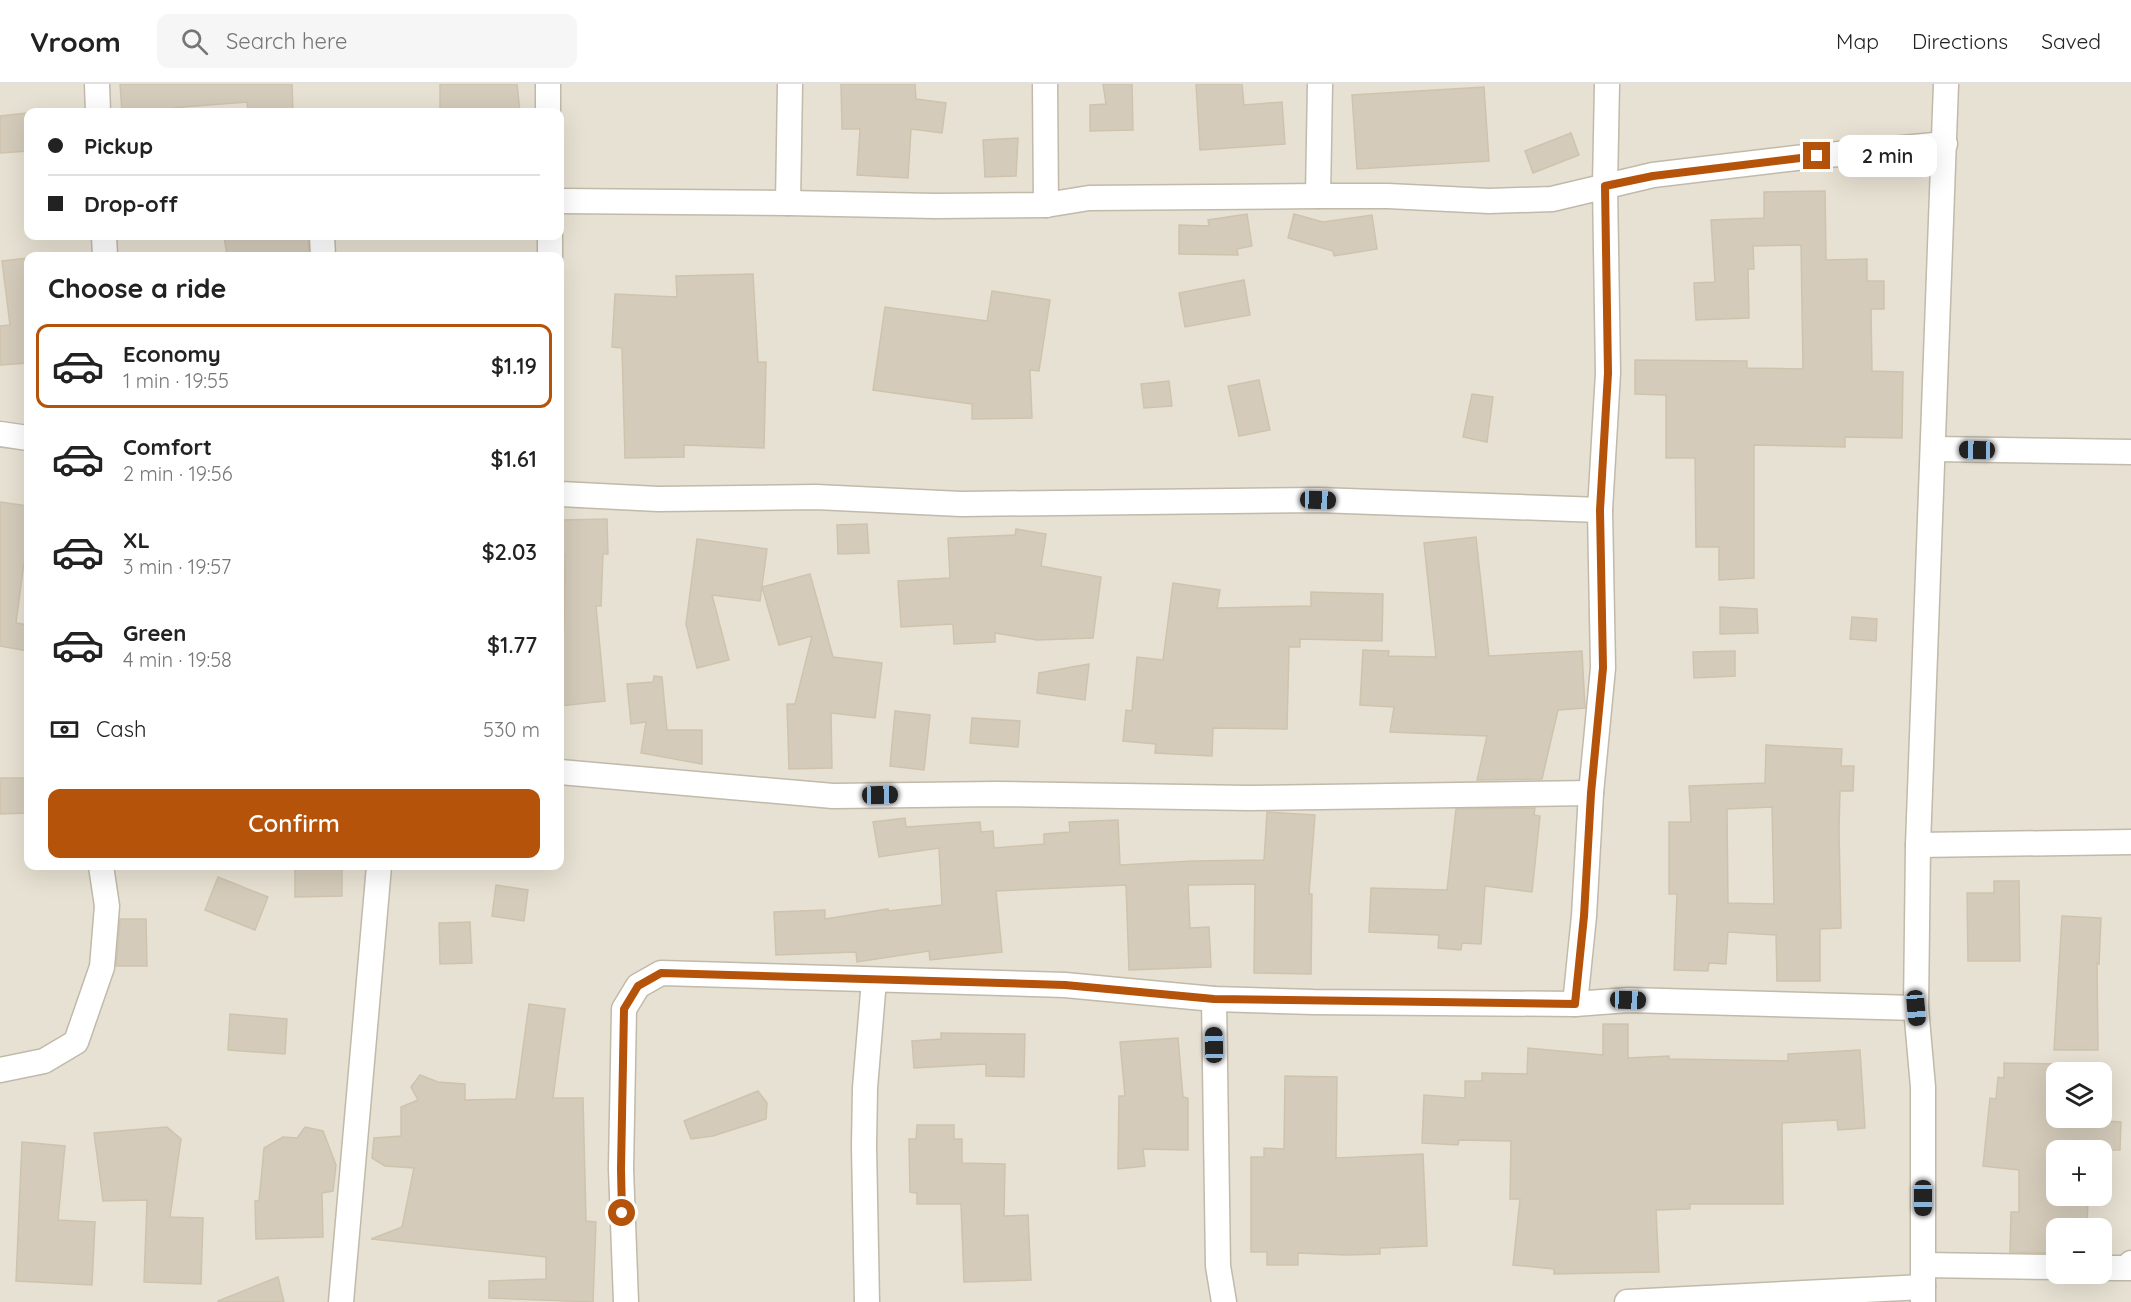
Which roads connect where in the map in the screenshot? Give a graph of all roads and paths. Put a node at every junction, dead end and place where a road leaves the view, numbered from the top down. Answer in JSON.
{"nodes":[{"id":1,"x":97,"y":84,"type":"edge"},
{"id":2,"x":548,"y":84,"type":"edge"},
{"id":3,"x":790,"y":84,"type":"edge"},
{"id":4,"x":1045,"y":84,"type":"edge"},
{"id":5,"x":1320,"y":84,"type":"edge"},
{"id":6,"x":1607,"y":84,"type":"edge"},
{"id":7,"x":1946,"y":84,"type":"edge"},
{"id":8,"x":98,"y":108,"type":"edge"},
{"id":9,"x":548,"y":108,"type":"edge"},
{"id":10,"x":1945,"y":144,"type":"junction"},
{"id":11,"x":1605,"y":186,"type":"junction"},
{"id":12,"x":1318,"y":195,"type":"junction"},
{"id":13,"x":564,"y":201,"type":"edge"},
{"id":14,"x":788,"y":203,"type":"junction"},
{"id":15,"x":1046,"y":205,"type":"junction"},
{"id":16,"x":0,"y":434,"type":"edge"},
{"id":17,"x":24,"y":437,"type":"edge"},
{"id":18,"x":1933,"y":449,"type":"junction"},
{"id":19,"x":2131,"y":452,"type":"edge"},
{"id":20,"x":564,"y":494,"type":"edge"},
{"id":21,"x":1600,"y":510,"type":"junction"},
{"id":22,"x":564,"y":772,"type":"edge"},
{"id":23,"x":1591,"y":793,"type":"junction"},
{"id":24,"x":2131,"y":842,"type":"edge"},
{"id":25,"x":1918,"y":845,"type":"junction"},
{"id":26,"x":102,"y":870,"type":"edge"},
{"id":27,"x":380,"y":870,"type":"edge"},
{"id":28,"x":874,"y":980,"type":"junction"},
{"id":29,"x":1214,"y":999,"type":"junction"},
{"id":30,"x":1575,"y":1004,"type":"junction"},
{"id":31,"x":1916,"y":1008,"type":"junction"},
{"id":32,"x":0,"y":1070,"type":"edge"},
{"id":33,"x":2131,"y":1263,"type":"edge"},
{"id":34,"x":2046,"y":1268,"type":"edge"},
{"id":35,"x":2112,"y":1268,"type":"edge"},
{"id":36,"x":1923,"y":1285,"type":"edge"},
{"id":37,"x":341,"y":1302,"type":"edge"},
{"id":38,"x":626,"y":1302,"type":"edge"},
{"id":39,"x":867,"y":1302,"type":"edge"},
{"id":40,"x":1224,"y":1302,"type":"edge"},
{"id":41,"x":1627,"y":1302,"type":"edge"}],
"edges":[{"from":1,"to":8,"type":"street"},
{"from":2,"to":9,"type":"street"},
{"from":3,"to":14,"type":"street"},
{"from":4,"to":15,"type":"street"},
{"from":5,"to":12,"type":"street"},
{"from":6,"to":11,"type":"street"},
{"from":7,"to":10,"type":"street"},
{"from":10,"to":11,"type":"street"},
{"from":10,"to":18,"type":"street"},
{"from":11,"to":12,"type":"street"},
{"from":11,"to":21,"type":"street"},
{"from":12,"to":15,"type":"street"},
{"from":13,"to":14,"type":"street"},
{"from":14,"to":15,"type":"street"},
{"from":16,"to":17,"type":"street"},
{"from":18,"to":19,"type":"street"},
{"from":18,"to":25,"type":"street"},
{"from":20,"to":21,"type":"street"},
{"from":21,"to":23,"type":"street"},
{"from":22,"to":23,"type":"street"},
{"from":23,"to":30,"type":"street"},
{"from":24,"to":25,"type":"street"},
{"from":25,"to":31,"type":"street"},
{"from":26,"to":32,"type":"street"},
{"from":27,"to":37,"type":"street"},
{"from":28,"to":29,"type":"street"},
{"from":28,"to":38,"type":"street"},
{"from":28,"to":39,"type":"street"},
{"from":29,"to":30,"type":"street"},
{"from":29,"to":40,"type":"street"},
{"from":30,"to":31,"type":"street"},
{"from":31,"to":36,"type":"street"},
{"from":33,"to":35,"type":"street"},
{"from":34,"to":36,"type":"street"},
{"from":36,"to":41,"type":"street"}]}
